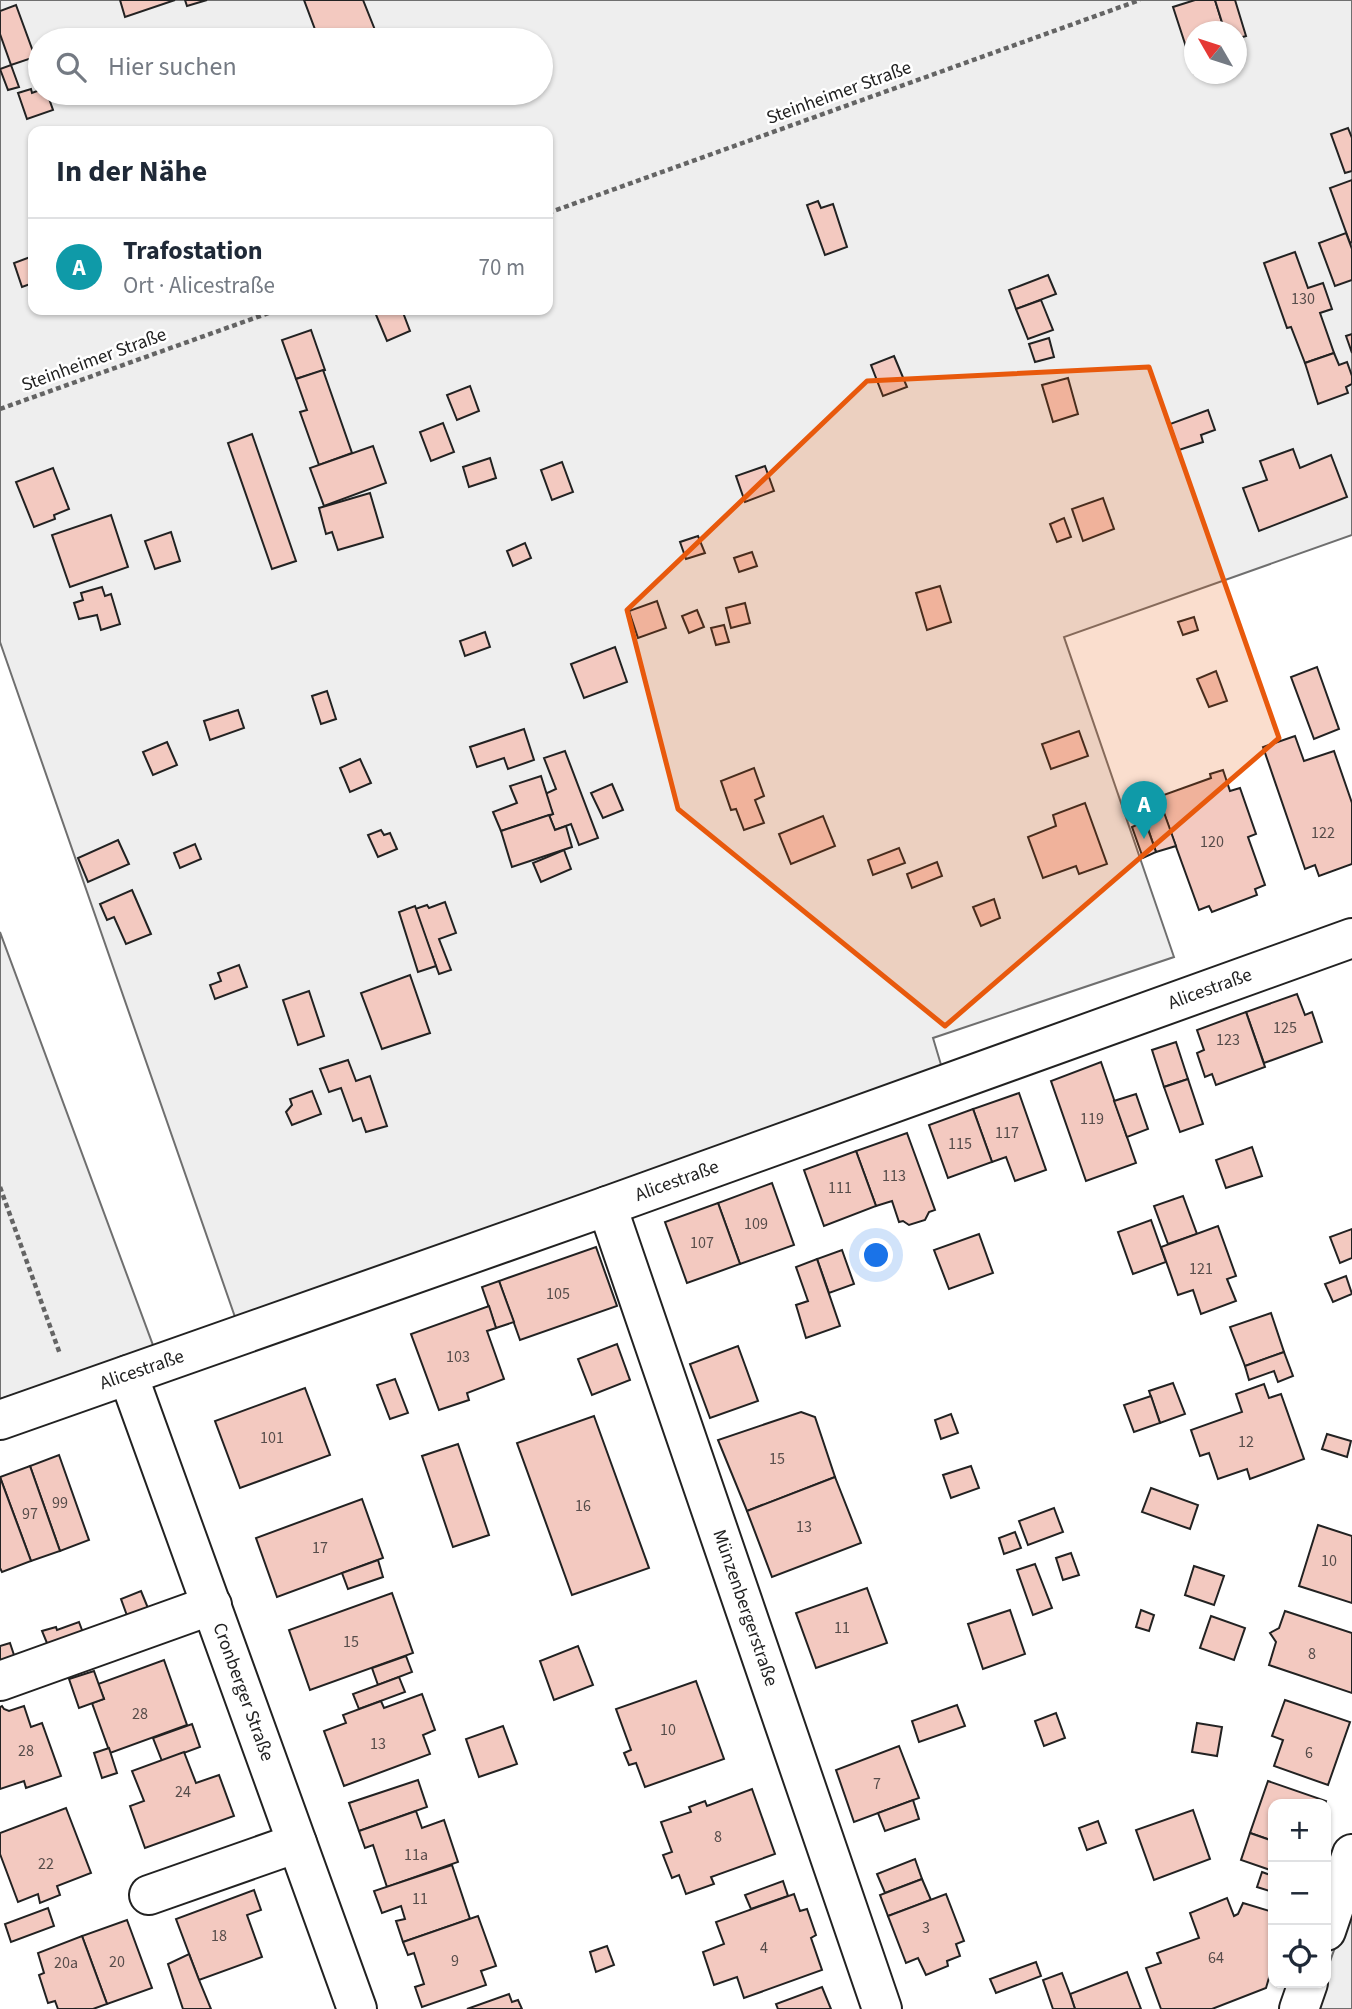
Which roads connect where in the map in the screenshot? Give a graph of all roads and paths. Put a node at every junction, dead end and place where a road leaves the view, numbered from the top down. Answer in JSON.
{"nodes":[{"id":1,"x":1140,"y":0,"type":"edge"},
{"id":2,"x":553,"y":211,"type":"edge"},
{"id":3,"x":263,"y":315,"type":"edge"},
{"id":4,"x":0,"y":409,"type":"edge"},
{"id":5,"x":1352,"y":938,"type":"edge"},
{"id":6,"x":0,"y":1187,"type":"edge"},
{"id":7,"x":607,"y":1206,"type":"junction"},
{"id":8,"x":128,"y":1375,"type":"junction"},
{"id":9,"x":74,"y":1394,"type":"junction"},
{"id":10,"x":0,"y":1420,"type":"edge"},
{"id":11,"x":212,"y":1605,"type":"junction"},
{"id":12,"x":0,"y":1681,"type":"edge"},
{"id":13,"x":298,"y":1843,"type":"junction"},
{"id":14,"x":1352,"y":1854,"type":"edge"},
{"id":15,"x":149,"y":1895,"type":"dead end"},
{"id":16,"x":1328,"y":1925,"type":"edge"},
{"id":17,"x":1306,"y":1988,"type":"edge"},
{"id":18,"x":357,"y":2009,"type":"edge"},
{"id":19,"x":882,"y":2009,"type":"edge"},
{"id":20,"x":1299,"y":2009,"type":"edge"}],
"edges":[{"from":1,"to":2,"type":"path","name":"Steinheimer Straße"},
{"from":3,"to":4,"type":"path","name":"Steinheimer Straße"},
{"from":5,"to":7,"type":"street","name":"Alicestraße"},
{"from":6,"to":9,"type":"path"},
{"from":7,"to":8,"type":"street","name":"Alicestraße"},
{"from":7,"to":19,"type":"street","name":"Münzenbergerstraße"},
{"from":8,"to":9,"type":"street","name":"Alicestraße"},
{"from":8,"to":11,"type":"street","name":"Cronberger Straße"},
{"from":9,"to":10,"type":"street","name":"Alicestraße"},
{"from":11,"to":12,"type":"street"},
{"from":11,"to":13,"type":"street","name":"Cronberger Straße"},
{"from":13,"to":15,"type":"street"},
{"from":13,"to":18,"type":"street","name":"Cronberger Straße"},
{"from":14,"to":16,"type":"street"},
{"from":17,"to":20,"type":"street"}]}
